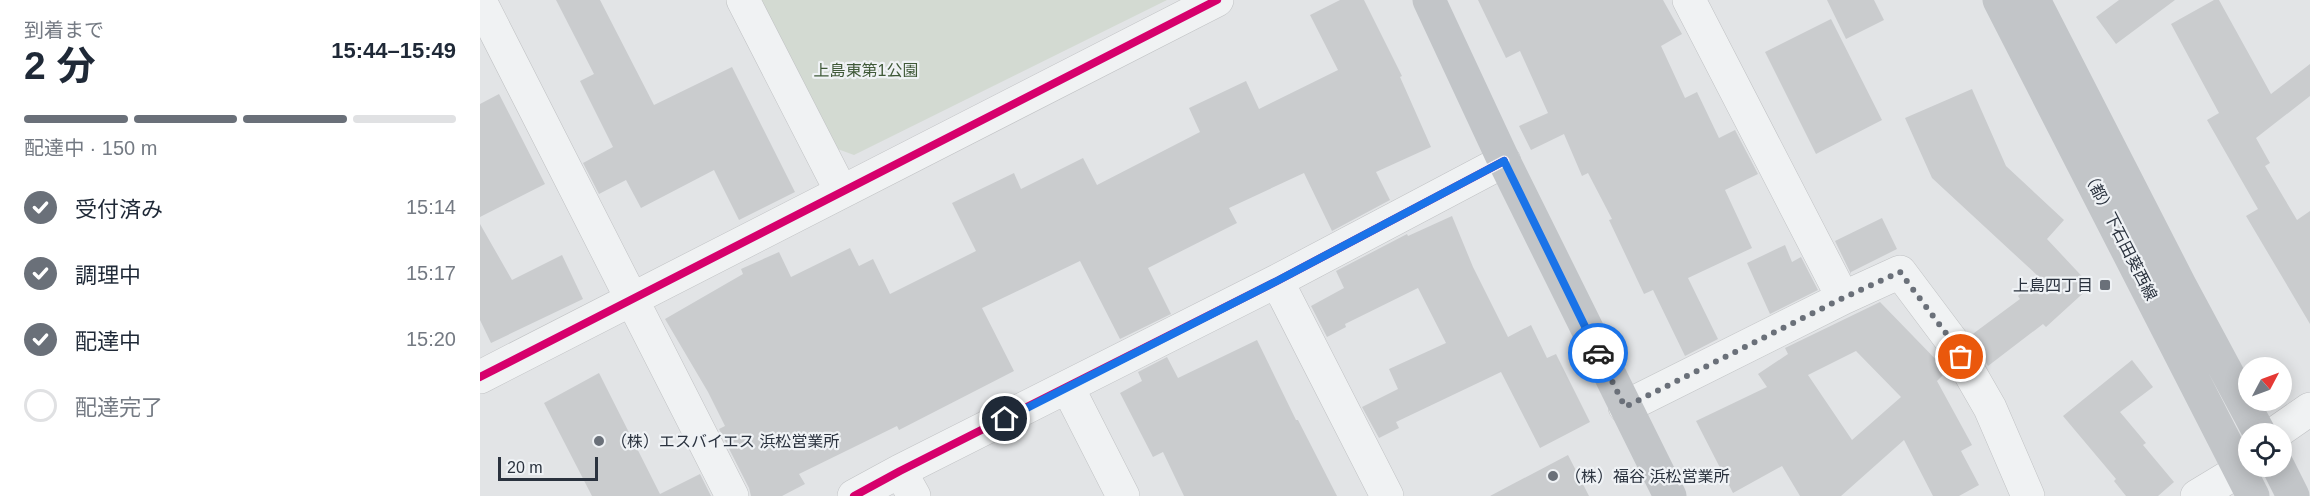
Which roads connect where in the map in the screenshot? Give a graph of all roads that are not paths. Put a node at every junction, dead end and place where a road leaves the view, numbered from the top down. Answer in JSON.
{"nodes":[{"id":1,"x":743,"y":0,"type":"edge"},
{"id":2,"x":1217,"y":0,"type":"edge"},
{"id":3,"x":1429,"y":0,"type":"edge"},
{"id":4,"x":1689,"y":0,"type":"edge"},
{"id":5,"x":2000,"y":0,"type":"edge"},
{"id":6,"x":2034,"y":0,"type":"edge"},
{"id":7,"x":484,"y":20,"type":"edge"},
{"id":8,"x":1504,"y":161,"type":"junction"},
{"id":9,"x":841,"y":191,"type":"junction"},
{"id":10,"x":1277,"y":281,"type":"junction"},
{"id":11,"x":633,"y":298,"type":"junction"},
{"id":12,"x":1843,"y":298,"type":"junction"},
{"id":13,"x":480,"y":376,"type":"edge"},
{"id":14,"x":1068,"y":388,"type":"junction"},
{"id":15,"x":1625,"y":407,"type":"junction"},
{"id":16,"x":2310,"y":409,"type":"edge"},
{"id":17,"x":2254,"y":423,"type":"edge"},
{"id":18,"x":2290,"y":423,"type":"edge"},
{"id":19,"x":2284,"y":477,"type":"edge"},
{"id":20,"x":907,"y":483,"type":"edge"},
{"id":21,"x":2247,"y":483,"type":"edge"},
{"id":22,"x":732,"y":496,"type":"edge"},
{"id":23,"x":854,"y":496,"type":"edge"},
{"id":24,"x":1123,"y":496,"type":"edge"},
{"id":25,"x":1387,"y":496,"type":"edge"},
{"id":26,"x":1670,"y":496,"type":"edge"},
{"id":27,"x":2028,"y":496,"type":"edge"},
{"id":28,"x":2197,"y":496,"type":"edge"},
{"id":29,"x":2294,"y":496,"type":"edge"}],
"edges":[{"from":1,"to":9,"type":"street"},
{"from":2,"to":9,"type":"street"},
{"from":3,"to":8,"type":"street"},
{"from":4,"to":12,"type":"street"},
{"from":5,"to":21,"type":"street","name":"（都）下石田葵西線"},
{"from":6,"to":17,"type":"street","name":"（都）下石田葵西線"},
{"from":7,"to":11,"type":"street"},
{"from":8,"to":10,"type":"street"},
{"from":8,"to":15,"type":"street"},
{"from":9,"to":11,"type":"street"},
{"from":10,"to":14,"type":"street"},
{"from":10,"to":25,"type":"street"},
{"from":11,"to":13,"type":"street"},
{"from":11,"to":22,"type":"street"},
{"from":12,"to":15,"type":"street"},
{"from":12,"to":27,"type":"street"},
{"from":14,"to":20,"type":"street"},
{"from":14,"to":24,"type":"street"},
{"from":15,"to":26,"type":"street"},
{"from":16,"to":18,"type":"street"},
{"from":19,"to":29,"type":"street"},
{"from":20,"to":23,"type":"street"},
{"from":21,"to":28,"type":"street"}]}
